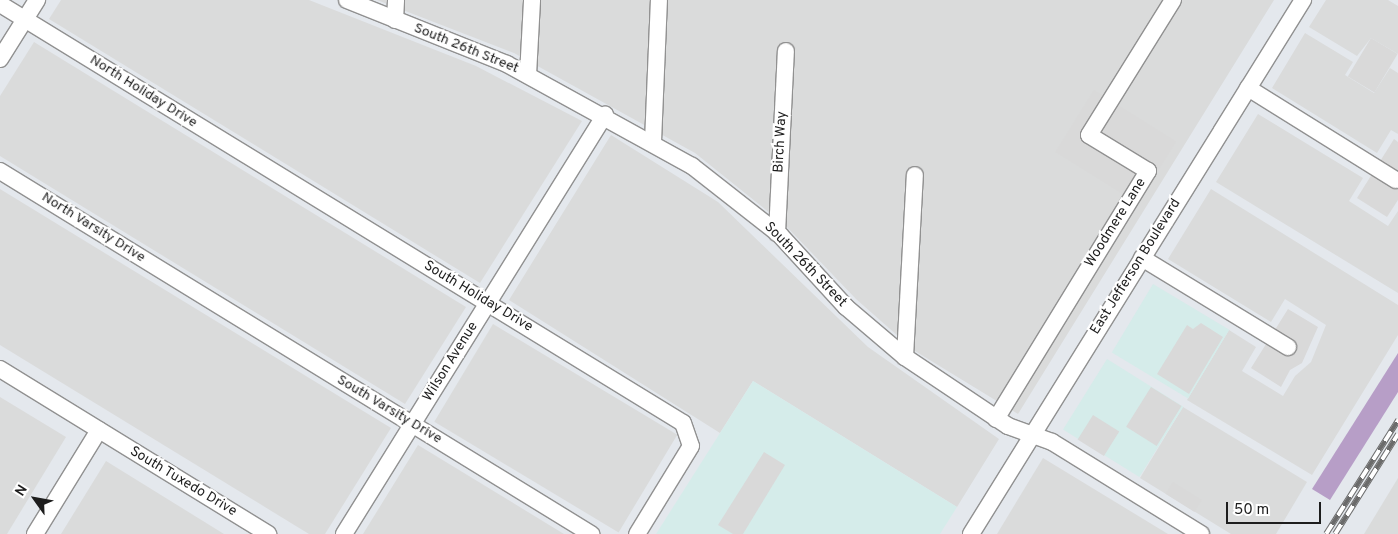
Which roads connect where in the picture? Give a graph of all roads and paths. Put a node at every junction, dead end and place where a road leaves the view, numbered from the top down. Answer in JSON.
{"nodes":[{"id":1,"x":37,"y":0,"type":"edge"},
{"id":2,"x":347,"y":0,"type":"edge"},
{"id":3,"x":396,"y":0,"type":"edge"},
{"id":4,"x":532,"y":0,"type":"edge"},
{"id":5,"x":659,"y":0,"type":"edge"},
{"id":6,"x":1173,"y":0,"type":"edge"},
{"id":7,"x":1303,"y":0,"type":"edge"},
{"id":8,"x":0,"y":4,"type":"edge"},
{"id":9,"x":25,"y":20,"type":"junction"},
{"id":10,"x":395,"y":20,"type":"junction"},
{"id":11,"x":786,"y":51,"type":"dead end"},
{"id":12,"x":0,"y":59,"type":"edge"},
{"id":13,"x":528,"y":75,"type":"junction"},
{"id":14,"x":1248,"y":88,"type":"junction"},
{"id":15,"x":605,"y":114,"type":"junction"},
{"id":16,"x":653,"y":142,"type":"junction"},
{"id":17,"x":261,"y":164,"type":"joint"},
{"id":18,"x":0,"y":171,"type":"edge"},
{"id":19,"x":915,"y":175,"type":"dead end"},
{"id":20,"x":1396,"y":180,"type":"dead end"},
{"id":21,"x":777,"y":233,"type":"junction"},
{"id":22,"x":1142,"y":258,"type":"junction"},
{"id":23,"x":187,"y":286,"type":"joint"},
{"id":24,"x":488,"y":303,"type":"junction"},
{"id":25,"x":1288,"y":347,"type":"dead end"},
{"id":26,"x":906,"y":357,"type":"junction"},
{"id":27,"x":0,"y":369,"type":"edge"},
{"id":28,"x":996,"y":419,"type":"junction"},
{"id":29,"x":412,"y":424,"type":"junction"},
{"id":30,"x":99,"y":430,"type":"junction"},
{"id":31,"x":1033,"y":434,"type":"junction"},
{"id":32,"x":35,"y":534,"type":"edge"},
{"id":33,"x":268,"y":534,"type":"edge"},
{"id":34,"x":344,"y":534,"type":"edge"},
{"id":35,"x":591,"y":534,"type":"edge"},
{"id":36,"x":637,"y":534,"type":"edge"},
{"id":37,"x":971,"y":534,"type":"edge"},
{"id":38,"x":1200,"y":534,"type":"edge"}],
"edges":[{"from":1,"to":9,"type":"street"},
{"from":2,"to":10,"type":"street","name":"South 26th Street"},
{"from":3,"to":10,"type":"street"},
{"from":4,"to":13,"type":"street"},
{"from":5,"to":16,"type":"street"},
{"from":6,"to":28,"type":"street","name":"Woodmere Lane"},
{"from":7,"to":14,"type":"street","name":"East Jefferson Boulevard"},
{"from":8,"to":9,"type":"street","name":"North Holiday Drive"},
{"from":9,"to":12,"type":"street"},
{"from":9,"to":17,"type":"street","name":"North Holiday Drive"},
{"from":10,"to":13,"type":"street","name":"South 26th Street"},
{"from":11,"to":21,"type":"street","name":"Birch Way"},
{"from":13,"to":15,"type":"street","name":"South 26th Street"},
{"from":14,"to":20,"type":"street"},
{"from":14,"to":22,"type":"street","name":"East Jefferson Boulevard"},
{"from":15,"to":16,"type":"street","name":"South 26th Street"},
{"from":15,"to":24,"type":"street","name":"Wilson Avenue"},
{"from":16,"to":21,"type":"street","name":"South 26th Street"},
{"from":17,"to":24,"type":"street","name":"South Holiday Drive"},
{"from":18,"to":23,"type":"street","name":"North Varsity Drive"},
{"from":19,"to":26,"type":"street"},
{"from":21,"to":26,"type":"street","name":"South 26th Street"},
{"from":22,"to":25,"type":"street"},
{"from":22,"to":31,"type":"street","name":"East Jefferson Boulevard"},
{"from":23,"to":29,"type":"street","name":"South Varsity Drive"},
{"from":24,"to":29,"type":"street","name":"Wilson Avenue"},
{"from":24,"to":36,"type":"street","name":"South Holiday Drive"},
{"from":26,"to":28,"type":"street","name":"South 26th Street"},
{"from":27,"to":30,"type":"street","name":"South Tuxedo Drive"},
{"from":28,"to":31,"type":"street","name":"South 26th Street"},
{"from":29,"to":34,"type":"street","name":"Wilson Avenue"},
{"from":29,"to":35,"type":"street","name":"South Varsity Drive"},
{"from":30,"to":32,"type":"street"},
{"from":30,"to":33,"type":"street","name":"South Tuxedo Drive"},
{"from":31,"to":37,"type":"street","name":"East Jefferson Boulevard"},
{"from":31,"to":38,"type":"street","name":"South 26th Street"}]}
